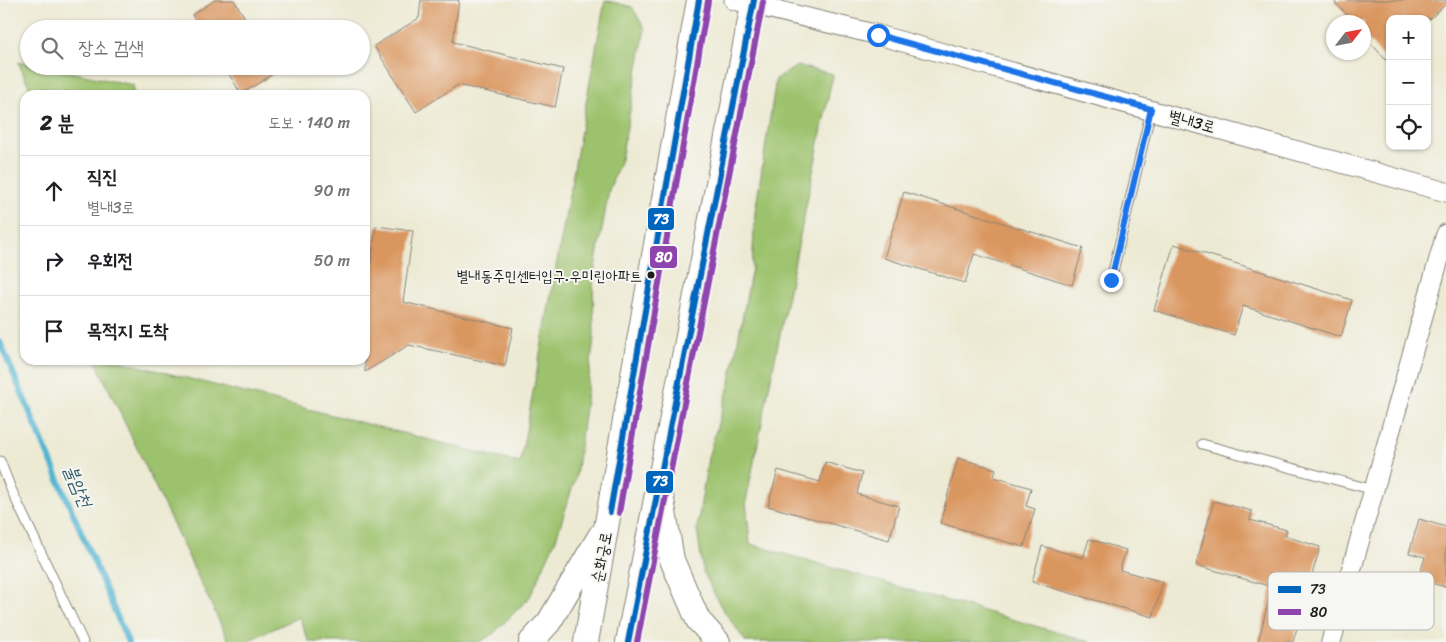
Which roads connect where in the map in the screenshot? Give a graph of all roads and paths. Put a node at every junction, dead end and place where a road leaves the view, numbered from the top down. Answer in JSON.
{"nodes":[{"id":1,"x":699,"y":0,"type":"edge"},
{"id":2,"x":747,"y":2,"type":"edge"},
{"id":3,"x":1151,"y":109,"type":"junction"},
{"id":4,"x":1446,"y":192,"type":"edge"},
{"id":5,"x":1446,"y":234,"type":"edge"},
{"id":6,"x":1111,"y":280,"type":"dead end"},
{"id":7,"x":1202,"y":444,"type":"dead end"},
{"id":8,"x":0,"y":461,"type":"edge"},
{"id":9,"x":659,"y":485,"type":"junction"},
{"id":10,"x":1374,"y":490,"type":"junction"},
{"id":11,"x":608,"y":521,"type":"junction"},
{"id":12,"x":1351,"y":572,"type":"edge"},
{"id":13,"x":83,"y":642,"type":"edge"},
{"id":14,"x":530,"y":642,"type":"edge"},
{"id":15,"x":586,"y":642,"type":"edge"},
{"id":16,"x":628,"y":642,"type":"edge"},
{"id":17,"x":718,"y":642,"type":"edge"}],
"edges":[{"from":1,"to":11,"type":"street","name":"순화궁로"},
{"from":2,"to":3,"type":"street","name":"별내3로"},
{"from":2,"to":9,"type":"street"},
{"from":3,"to":4,"type":"street","name":"별내3로"},
{"from":3,"to":6,"type":"lane"},
{"from":5,"to":10,"type":"street"},
{"from":7,"to":10,"type":"lane"},
{"from":8,"to":13,"type":"lane"},
{"from":9,"to":16,"type":"street"},
{"from":9,"to":17,"type":"street"},
{"from":10,"to":12,"type":"street"},
{"from":11,"to":14,"type":"street"},
{"from":11,"to":15,"type":"street","name":"순화궁로"}]}
